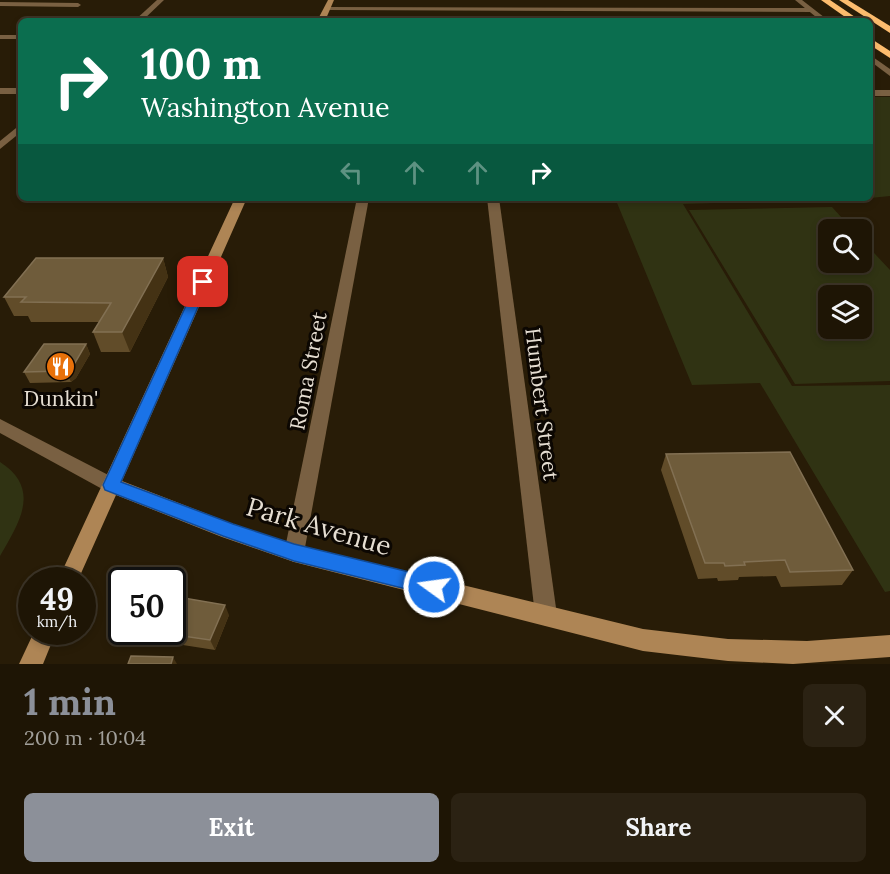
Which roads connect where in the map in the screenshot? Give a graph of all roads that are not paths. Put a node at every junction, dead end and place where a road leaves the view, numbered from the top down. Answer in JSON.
{"nodes":[{"id":1,"x":161,"y":0,"type":"edge"},
{"id":2,"x":331,"y":0,"type":"edge"},
{"id":3,"x":798,"y":0,"type":"edge"},
{"id":4,"x":819,"y":0,"type":"edge"},
{"id":5,"x":825,"y":0,"type":"edge"},
{"id":6,"x":843,"y":0,"type":"edge"},
{"id":7,"x":0,"y":4,"type":"edge"},
{"id":8,"x":78,"y":5,"type":"dead end"},
{"id":9,"x":327,"y":8,"type":"junction"},
{"id":10,"x":811,"y":10,"type":"junction"},
{"id":11,"x":141,"y":18,"type":"edge"},
{"id":12,"x":322,"y":18,"type":"edge"},
{"id":13,"x":821,"y":18,"type":"edge"},
{"id":14,"x":841,"y":18,"type":"edge"},
{"id":15,"x":852,"y":18,"type":"edge"},
{"id":16,"x":871,"y":18,"type":"edge"},
{"id":17,"x":873,"y":19,"type":"edge"},
{"id":18,"x":890,"y":30,"type":"edge"},
{"id":19,"x":873,"y":32,"type":"edge"},
{"id":20,"x":0,"y":37,"type":"edge"},
{"id":21,"x":18,"y":38,"type":"edge"},
{"id":22,"x":873,"y":42,"type":"edge"},
{"id":23,"x":890,"y":43,"type":"edge"},
{"id":24,"x":890,"y":55,"type":"edge"},
{"id":25,"x":873,"y":59,"type":"edge"},
{"id":26,"x":890,"y":73,"type":"edge"},
{"id":27,"x":0,"y":91,"type":"edge"},
{"id":28,"x":18,"y":91,"type":"edge"},
{"id":29,"x":873,"y":93,"type":"edge"},
{"id":30,"x":890,"y":93,"type":"edge"},
{"id":31,"x":18,"y":129,"type":"edge"},
{"id":32,"x":0,"y":146,"type":"edge"},
{"id":33,"x":240,"y":201,"type":"edge"},
{"id":34,"x":362,"y":201,"type":"edge"},
{"id":35,"x":493,"y":201,"type":"edge"},
{"id":36,"x":0,"y":425,"type":"edge"},
{"id":37,"x":111,"y":485,"type":"junction"},
{"id":38,"x":294,"y":553,"type":"junction"},
{"id":39,"x":74,"y":567,"type":"edge"},
{"id":40,"x":546,"y":615,"type":"junction"},
{"id":41,"x":39,"y":645,"type":"edge"},
{"id":42,"x":890,"y":646,"type":"edge"},
{"id":43,"x":31,"y":664,"type":"edge"}],
"edges":[{"from":1,"to":11,"type":"street"},
{"from":2,"to":9,"type":"main road"},
{"from":3,"to":10,"type":"street"},
{"from":4,"to":14,"type":"highway"},
{"from":5,"to":15,"type":"highway"},
{"from":6,"to":16,"type":"highway"},
{"from":7,"to":8,"type":"street"},
{"from":9,"to":10,"type":"street"},
{"from":9,"to":12,"type":"main road"},
{"from":10,"to":13,"type":"street"},
{"from":17,"to":18,"type":"highway"},
{"from":19,"to":23,"type":"highway"},
{"from":20,"to":21,"type":"street"},
{"from":22,"to":24,"type":"highway"},
{"from":25,"to":26,"type":"street"},
{"from":27,"to":28,"type":"street"},
{"from":29,"to":30,"type":"street"},
{"from":31,"to":32,"type":"street"},
{"from":33,"to":37,"type":"main road"},
{"from":34,"to":38,"type":"street","name":"Roma Street"},
{"from":35,"to":40,"type":"street","name":"Humbert Street"},
{"from":36,"to":37,"type":"street","name":"Park Avenue"},
{"from":37,"to":38,"type":"main road","name":"Park Avenue"},
{"from":37,"to":39,"type":"main road"},
{"from":38,"to":40,"type":"main road","name":"Park Avenue"},
{"from":40,"to":42,"type":"main road","name":"Park Avenue"},
{"from":41,"to":43,"type":"main road"}]}
